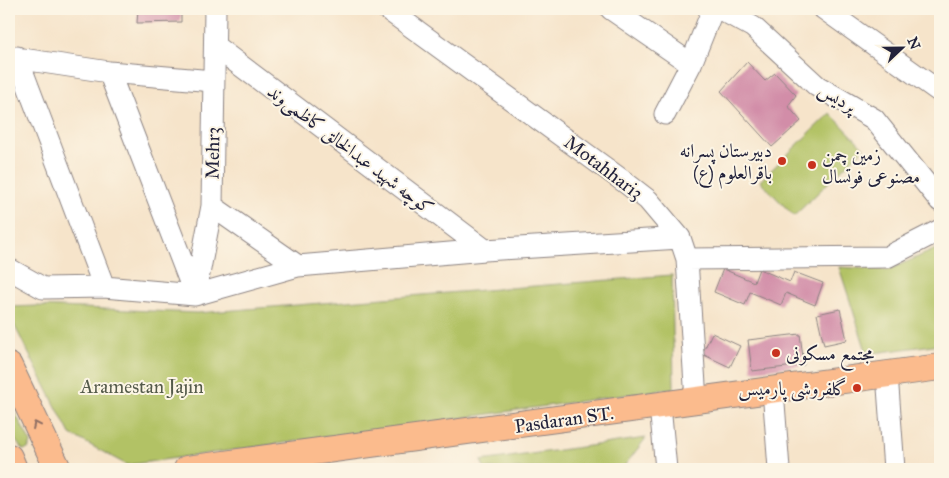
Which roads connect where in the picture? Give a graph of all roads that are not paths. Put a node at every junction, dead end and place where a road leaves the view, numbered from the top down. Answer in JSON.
{"nodes":[{"id":1,"x":215,"y":9,"type":"edge"},
{"id":2,"x":387,"y":9,"type":"edge"},
{"id":3,"x":611,"y":9,"type":"edge"},
{"id":4,"x":713,"y":9,"type":"edge"},
{"id":5,"x":720,"y":9,"type":"edge"},
{"id":6,"x":824,"y":9,"type":"edge"},
{"id":7,"x":216,"y":47,"type":"junction"},
{"id":8,"x":13,"y":57,"type":"edge"},
{"id":9,"x":691,"y":64,"type":"junction"},
{"id":10,"x":109,"y":72,"type":"junction"},
{"id":11,"x":213,"y":80,"type":"junction"},
{"id":12,"x":940,"y":92,"type":"edge"},
{"id":13,"x":665,"y":114,"type":"dead end"},
{"id":14,"x":940,"y":201,"type":"edge"},
{"id":15,"x":212,"y":206,"type":"junction"},
{"id":16,"x":940,"y":230,"type":"edge"},
{"id":17,"x":680,"y":238,"type":"junction"},
{"id":18,"x":485,"y":250,"type":"junction"},
{"id":19,"x":687,"y":259,"type":"junction"},
{"id":20,"x":298,"y":266,"type":"junction"},
{"id":21,"x":9,"y":269,"type":"edge"},
{"id":22,"x":104,"y":287,"type":"junction"},
{"id":23,"x":195,"y":295,"type":"junction"},
{"id":24,"x":9,"y":366,"type":"edge"},
{"id":25,"x":940,"y":367,"type":"edge"},
{"id":26,"x":887,"y":374,"type":"junction"},
{"id":27,"x":773,"y":390,"type":"junction"},
{"id":28,"x":696,"y":401,"type":"junction"},
{"id":29,"x":660,"y":406,"type":"junction"},
{"id":30,"x":9,"y":457,"type":"edge"},
{"id":31,"x":14,"y":469,"type":"edge"},
{"id":32,"x":58,"y":469,"type":"edge"},
{"id":33,"x":187,"y":469,"type":"edge"},
{"id":34,"x":666,"y":469,"type":"edge"},
{"id":35,"x":779,"y":469,"type":"edge"},
{"id":36,"x":894,"y":469,"type":"edge"}],
"edges":[{"from":1,"to":7,"type":"street","name":"Mehr3"},
{"from":2,"to":17,"type":"street","name":"Motahhari3"},
{"from":3,"to":9,"type":"street"},
{"from":4,"to":9,"type":"street"},
{"from":5,"to":14,"type":"street","name":"پردیس"},
{"from":6,"to":12,"type":"street"},
{"from":7,"to":11,"type":"street","name":"Mehr3"},
{"from":7,"to":18,"type":"street","name":"کوچه شهید عبدالخالق کاظمی‌وند"},
{"from":8,"to":10,"type":"street"},
{"from":8,"to":22,"type":"street"},
{"from":9,"to":13,"type":"street"},
{"from":10,"to":11,"type":"street"},
{"from":10,"to":23,"type":"street"},
{"from":11,"to":15,"type":"street","name":"Mehr3"},
{"from":15,"to":20,"type":"street"},
{"from":15,"to":23,"type":"street","name":"Mehr3"},
{"from":16,"to":19,"type":"street"},
{"from":17,"to":18,"type":"street"},
{"from":17,"to":19,"type":"street","name":"Motahhari3"},
{"from":18,"to":20,"type":"street"},
{"from":19,"to":28,"type":"street","name":"Motahhari3"},
{"from":20,"to":23,"type":"street"},
{"from":21,"to":22,"type":"street"},
{"from":22,"to":23,"type":"street"},
{"from":32,"to":24,"type":"main road","one_way":true},
{"from":25,"to":26,"type":"main road","name":"Pasdaran ST."},
{"from":26,"to":27,"type":"main road","name":"Pasdaran ST."},
{"from":26,"to":36,"type":"street"},
{"from":27,"to":28,"type":"main road","name":"Pasdaran ST."},
{"from":27,"to":35,"type":"street"},
{"from":28,"to":29,"type":"main road","name":"Pasdaran ST."},
{"from":29,"to":33,"type":"main road","name":"Pasdaran ST."},
{"from":29,"to":34,"type":"street"},
{"from":30,"to":31,"type":"main road"}]}
